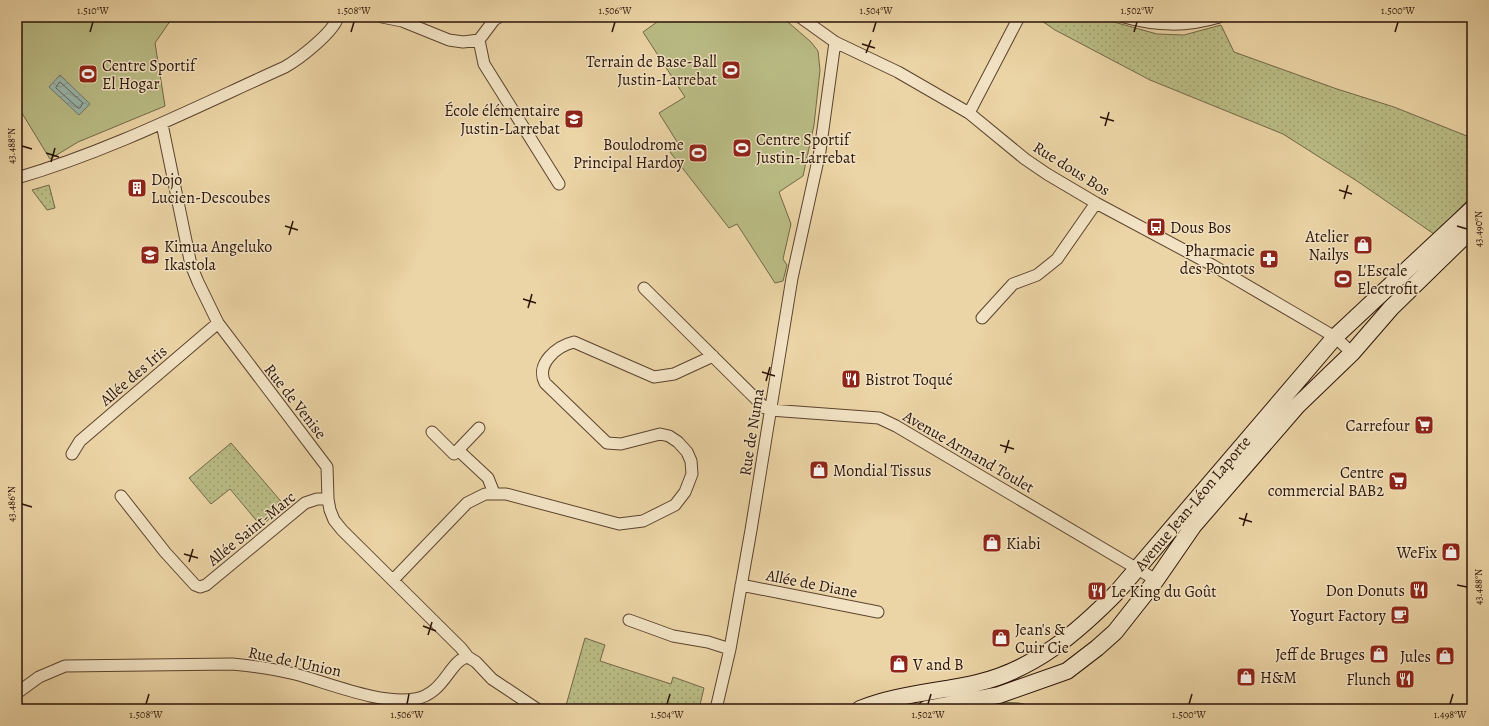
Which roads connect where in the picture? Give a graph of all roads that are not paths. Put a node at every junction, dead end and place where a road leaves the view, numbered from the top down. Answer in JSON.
{"nodes":[{"id":1,"x":338,"y":17,"type":"edge"},
{"id":2,"x":382,"y":17,"type":"edge"},
{"id":3,"x":499,"y":17,"type":"edge"},
{"id":4,"x":800,"y":17,"type":"edge"},
{"id":5,"x":1020,"y":17,"type":"edge"},
{"id":6,"x":1124,"y":17,"type":"edge"},
{"id":7,"x":1219,"y":17,"type":"edge"},
{"id":8,"x":479,"y":40,"type":"junction"},
{"id":9,"x":835,"y":42,"type":"junction"},
{"id":10,"x":969,"y":113,"type":"junction"},
{"id":11,"x":162,"y":124,"type":"junction"},
{"id":12,"x":17,"y":178,"type":"edge"},
{"id":13,"x":559,"y":184,"type":"dead end"},
{"id":14,"x":1096,"y":203,"type":"junction"},
{"id":15,"x":1472,"y":209,"type":"edge"},
{"id":16,"x":1472,"y":229,"type":"edge"},
{"id":17,"x":644,"y":288,"type":"dead end"},
{"id":18,"x":982,"y":318,"type":"dead end"},
{"id":19,"x":218,"y":323,"type":"junction"},
{"id":20,"x":1335,"y":337,"type":"junction"},
{"id":21,"x":1352,"y":353,"type":"junction"},
{"id":22,"x":713,"y":356,"type":"junction"},
{"id":23,"x":770,"y":410,"type":"junction"},
{"id":24,"x":479,"y":428,"type":"dead end"},
{"id":25,"x":432,"y":432,"type":"dead end"},
{"id":26,"x":458,"y":450,"type":"junction"},
{"id":27,"x":72,"y":454,"type":"dead end"},
{"id":28,"x":494,"y":493,"type":"junction"},
{"id":29,"x":121,"y":496,"type":"dead end"},
{"id":30,"x":328,"y":499,"type":"junction"},
{"id":31,"x":1135,"y":570,"type":"junction"},
{"id":32,"x":393,"y":580,"type":"junction"},
{"id":33,"x":1156,"y":580,"type":"junction"},
{"id":34,"x":741,"y":585,"type":"junction"},
{"id":35,"x":878,"y":612,"type":"dead end"},
{"id":36,"x":629,"y":620,"type":"dead end"},
{"id":37,"x":730,"y":649,"type":"junction"},
{"id":38,"x":468,"y":657,"type":"junction"},
{"id":39,"x":17,"y":693,"type":"edge"},
{"id":40,"x":537,"y":709,"type":"edge"},
{"id":41,"x":716,"y":709,"type":"edge"},
{"id":42,"x":860,"y":709,"type":"edge"},
{"id":43,"x":926,"y":709,"type":"edge"}],
"edges":[{"from":1,"to":11,"type":"street"},
{"from":2,"to":8,"type":"street"},
{"from":3,"to":8,"type":"street"},
{"from":4,"to":9,"type":"street","name":"Rue dous Bos"},
{"from":5,"to":10,"type":"street"},
{"from":6,"to":7,"type":"street"},
{"from":8,"to":13,"type":"street"},
{"from":9,"to":10,"type":"street","name":"Rue dous Bos"},
{"from":9,"to":23,"type":"street","name":"Rue de Numa"},
{"from":10,"to":14,"type":"street","name":"Rue dous Bos"},
{"from":11,"to":12,"type":"street"},
{"from":11,"to":19,"type":"street","name":"Rue de Venise"},
{"from":14,"to":18,"type":"street"},
{"from":14,"to":20,"type":"street","name":"Rue dous Bos"},
{"from":15,"to":20,"type":"street","name":"Avenue Jean-Léon Laporte"},
{"from":16,"to":21,"type":"street","name":"Avenue Jean-Léon Laporte"},
{"from":17,"to":22,"type":"street"},
{"from":19,"to":27,"type":"street","name":"Allée des Iris"},
{"from":19,"to":30,"type":"street","name":"Rue de Venise"},
{"from":20,"to":21,"type":"street","name":"Rue dous Bos"},
{"from":20,"to":31,"type":"street","name":"Avenue Jean-Léon Laporte"},
{"from":21,"to":33,"type":"street","name":"Avenue Jean-Léon Laporte"},
{"from":22,"to":23,"type":"street"},
{"from":22,"to":28,"type":"street"},
{"from":23,"to":31,"type":"street","name":"Avenue Armand Toulet"},
{"from":23,"to":34,"type":"street","name":"Rue de Numa"},
{"from":24,"to":26,"type":"street"},
{"from":25,"to":26,"type":"street"},
{"from":26,"to":28,"type":"street"},
{"from":28,"to":32,"type":"street"},
{"from":29,"to":30,"type":"street","name":"Allée Saint-Marc"},
{"from":30,"to":32,"type":"street","name":"Rue de Venise"},
{"from":31,"to":33,"type":"street","name":"Avenue Armand Toulet"},
{"from":31,"to":42,"type":"street","name":"Avenue Jean-Léon Laporte"},
{"from":32,"to":38,"type":"street","name":"Rue de Venise"},
{"from":33,"to":43,"type":"street","name":"Avenue Jean-Léon Laporte"},
{"from":34,"to":35,"type":"street","name":"Allée de Diane"},
{"from":34,"to":37,"type":"street","name":"Rue de Numa"},
{"from":36,"to":37,"type":"street"},
{"from":37,"to":41,"type":"street","name":"Rue de Numa"},
{"from":38,"to":39,"type":"street","name":"Rue de l'Union"},
{"from":38,"to":40,"type":"street"}]}
